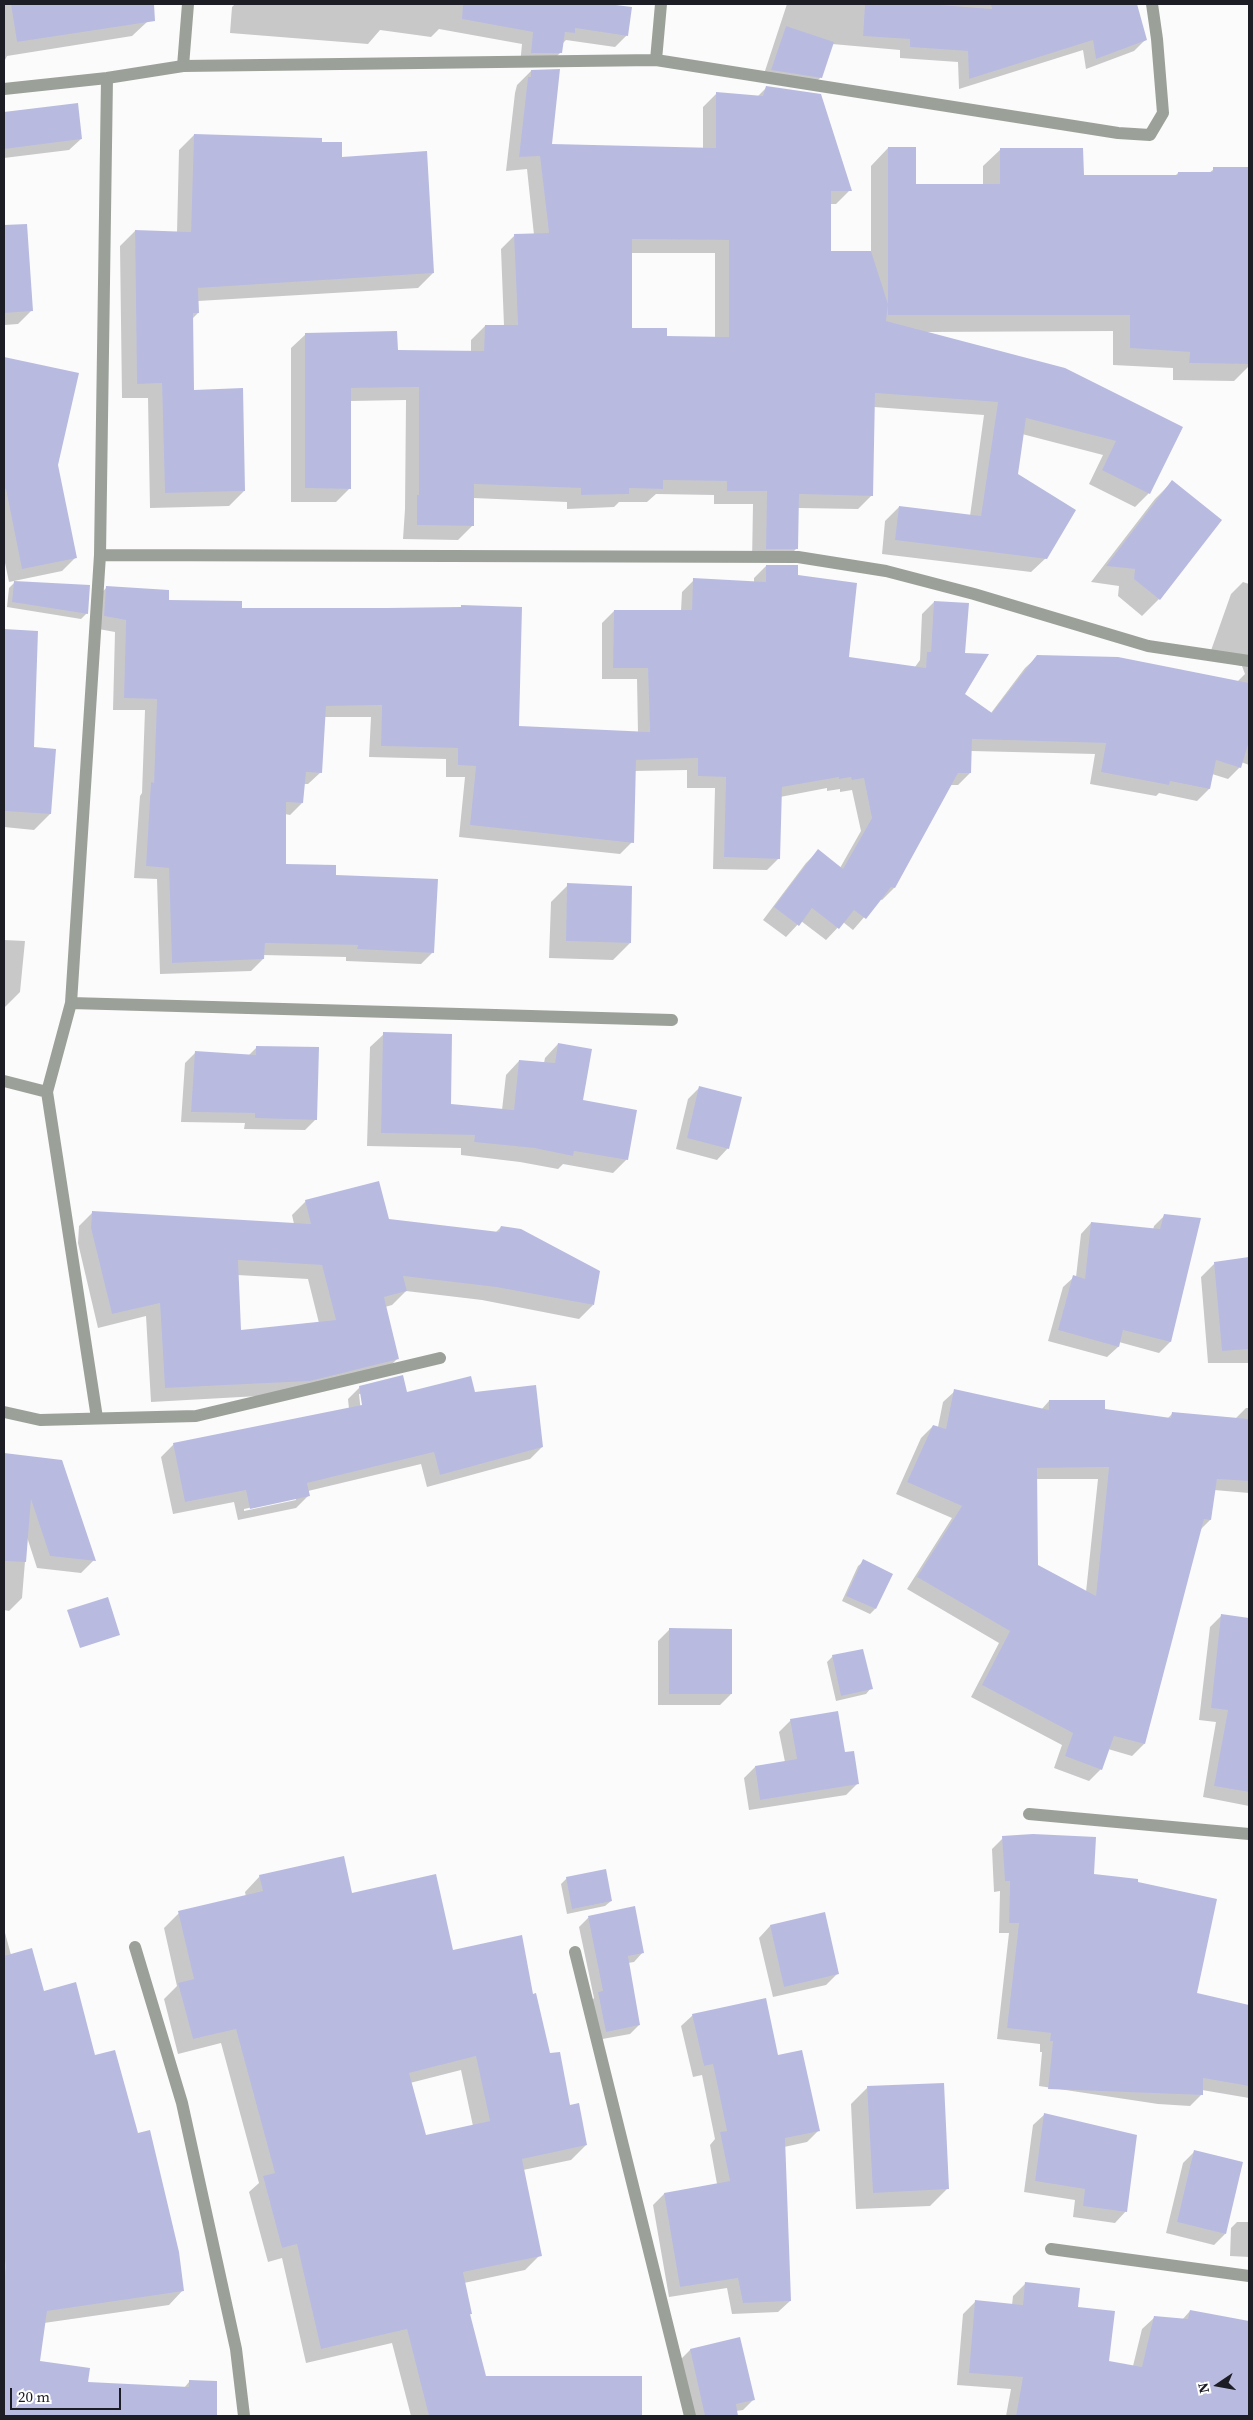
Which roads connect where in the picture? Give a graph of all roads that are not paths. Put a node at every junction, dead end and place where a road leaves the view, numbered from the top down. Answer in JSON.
{"nodes":[{"id":1,"x":188,"y":4,"type":"edge"},
{"id":2,"x":661,"y":4,"type":"edge"},
{"id":3,"x":1152,"y":4,"type":"edge"},
{"id":4,"x":656,"y":60,"type":"junction"},
{"id":5,"x":183,"y":66,"type":"junction"},
{"id":6,"x":107,"y":78,"type":"junction"},
{"id":7,"x":4,"y":89,"type":"edge"},
{"id":8,"x":100,"y":555,"type":"junction"},
{"id":9,"x":1249,"y":660,"type":"edge"},
{"id":10,"x":71,"y":1003,"type":"junction"},
{"id":11,"x":672,"y":1020,"type":"dead end"},
{"id":12,"x":4,"y":1081,"type":"edge"},
{"id":13,"x":47,"y":1092,"type":"junction"},
{"id":14,"x":440,"y":1358,"type":"dead end"},
{"id":15,"x":4,"y":1412,"type":"edge"},
{"id":16,"x":97,"y":1418,"type":"junction"},
{"id":17,"x":1029,"y":1814,"type":"dead end"},
{"id":18,"x":1249,"y":1834,"type":"edge"},
{"id":19,"x":135,"y":1947,"type":"dead end"},
{"id":20,"x":575,"y":1952,"type":"dead end"},
{"id":21,"x":1051,"y":2249,"type":"dead end"},
{"id":22,"x":1249,"y":2276,"type":"edge"},
{"id":23,"x":244,"y":2416,"type":"edge"},
{"id":24,"x":690,"y":2416,"type":"edge"}],
"edges":[{"from":1,"to":5,"type":"street"},
{"from":2,"to":4,"type":"street"},
{"from":3,"to":4,"type":"street"},
{"from":4,"to":5,"type":"street"},
{"from":5,"to":6,"type":"street"},
{"from":6,"to":7,"type":"street"},
{"from":6,"to":8,"type":"street"},
{"from":8,"to":9,"type":"street"},
{"from":8,"to":10,"type":"street"},
{"from":10,"to":11,"type":"street"},
{"from":10,"to":13,"type":"street"},
{"from":12,"to":13,"type":"street"},
{"from":13,"to":16,"type":"street"},
{"from":14,"to":16,"type":"street"},
{"from":15,"to":16,"type":"street"},
{"from":17,"to":18,"type":"street"},
{"from":19,"to":23,"type":"street"},
{"from":20,"to":24,"type":"street"},
{"from":21,"to":22,"type":"street"}]}
